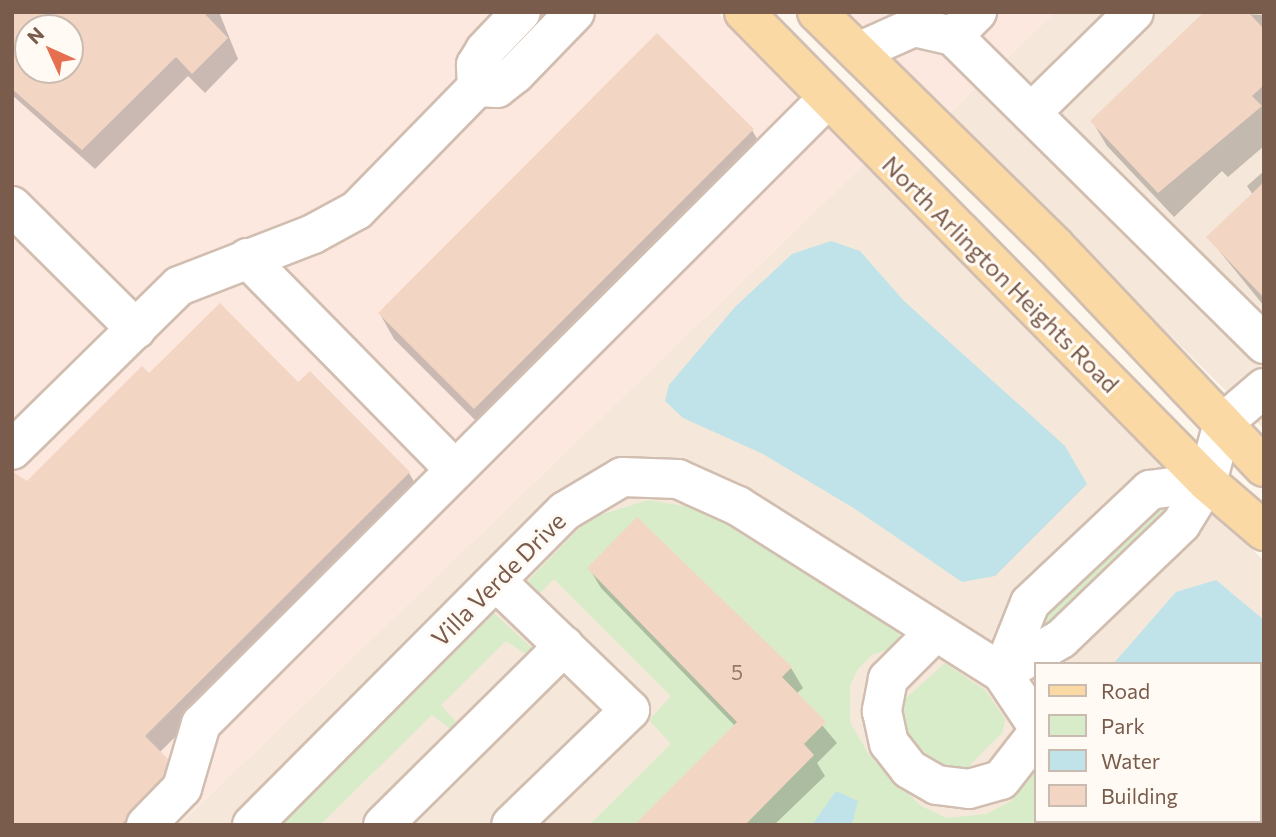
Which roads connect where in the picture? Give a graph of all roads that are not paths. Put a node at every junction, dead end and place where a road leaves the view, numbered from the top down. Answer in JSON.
{"nodes":[{"id":1,"x":521,"y":12,"type":"edge"},
{"id":2,"x":575,"y":12,"type":"edge"},
{"id":3,"x":744,"y":12,"type":"edge"},
{"id":4,"x":817,"y":12,"type":"edge"},
{"id":5,"x":1134,"y":12,"type":"edge"},
{"id":6,"x":965,"y":24,"type":"edge"},
{"id":7,"x":858,"y":52,"type":"junction"},
{"id":8,"x":477,"y":87,"type":"junction"},
{"id":9,"x":828,"y":98,"type":"junction"},
{"id":10,"x":1031,"y":114,"type":"junction"},
{"id":11,"x":12,"y":206,"type":"edge"},
{"id":12,"x":247,"y":258,"type":"junction"},
{"id":13,"x":136,"y":328,"type":"junction"},
{"id":14,"x":1264,"y":344,"type":"edge"},
{"id":15,"x":1264,"y":387,"type":"edge"},
{"id":16,"x":1223,"y":423,"type":"junction"},
{"id":17,"x":12,"y":450,"type":"edge"},
{"id":18,"x":1264,"y":467,"type":"edge"},
{"id":19,"x":455,"y":470,"type":"junction"},
{"id":20,"x":1207,"y":482,"type":"junction"},
{"id":21,"x":1264,"y":531,"type":"edge"},
{"id":22,"x":496,"y":581,"type":"junction"},
{"id":23,"x":933,"y":634,"type":"junction"},
{"id":24,"x":564,"y":646,"type":"junction"},
{"id":25,"x":1002,"y":673,"type":"junction"},
{"id":26,"x":1034,"y":721,"type":"edge"},
{"id":27,"x":1034,"y":739,"type":"edge"},
{"id":28,"x":146,"y":825,"type":"edge"},
{"id":29,"x":252,"y":825,"type":"edge"},
{"id":30,"x":383,"y":825,"type":"edge"},
{"id":31,"x":510,"y":825,"type":"edge"}],
"edges":[{"from":1,"to":8,"type":"street"},
{"from":2,"to":8,"type":"street"},
{"from":3,"to":9,"type":"main road","name":"North Arlington Heights Road"},
{"from":4,"to":7,"type":"main road"},
{"from":5,"to":10,"type":"street"},
{"from":6,"to":7,"type":"street"},
{"from":6,"to":10,"type":"street"},
{"from":7,"to":16,"type":"main road"},
{"from":8,"to":12,"type":"street"},
{"from":9,"to":19,"type":"street"},
{"from":9,"to":20,"type":"main road","name":"North Arlington Heights Road"},
{"from":10,"to":14,"type":"street"},
{"from":11,"to":13,"type":"street"},
{"from":12,"to":13,"type":"street"},
{"from":12,"to":19,"type":"street"},
{"from":13,"to":17,"type":"street"},
{"from":15,"to":16,"type":"street"},
{"from":16,"to":18,"type":"main road"},
{"from":16,"to":20,"type":"street"},
{"from":19,"to":28,"type":"street"},
{"from":20,"to":21,"type":"main road","name":"North Arlington Heights Road"},
{"from":20,"to":25,"type":"street"},
{"from":22,"to":23,"type":"street","name":"Villa Verde Drive"},
{"from":22,"to":24,"type":"street"},
{"from":22,"to":29,"type":"street","name":"Villa Verde Drive"},
{"from":23,"to":25,"type":"street","name":"Villa Verde Drive"},
{"from":23,"to":27,"type":"street"},
{"from":24,"to":30,"type":"street"},
{"from":24,"to":31,"type":"street"},
{"from":25,"to":26,"type":"street","name":"Villa Verde Drive"}]}
